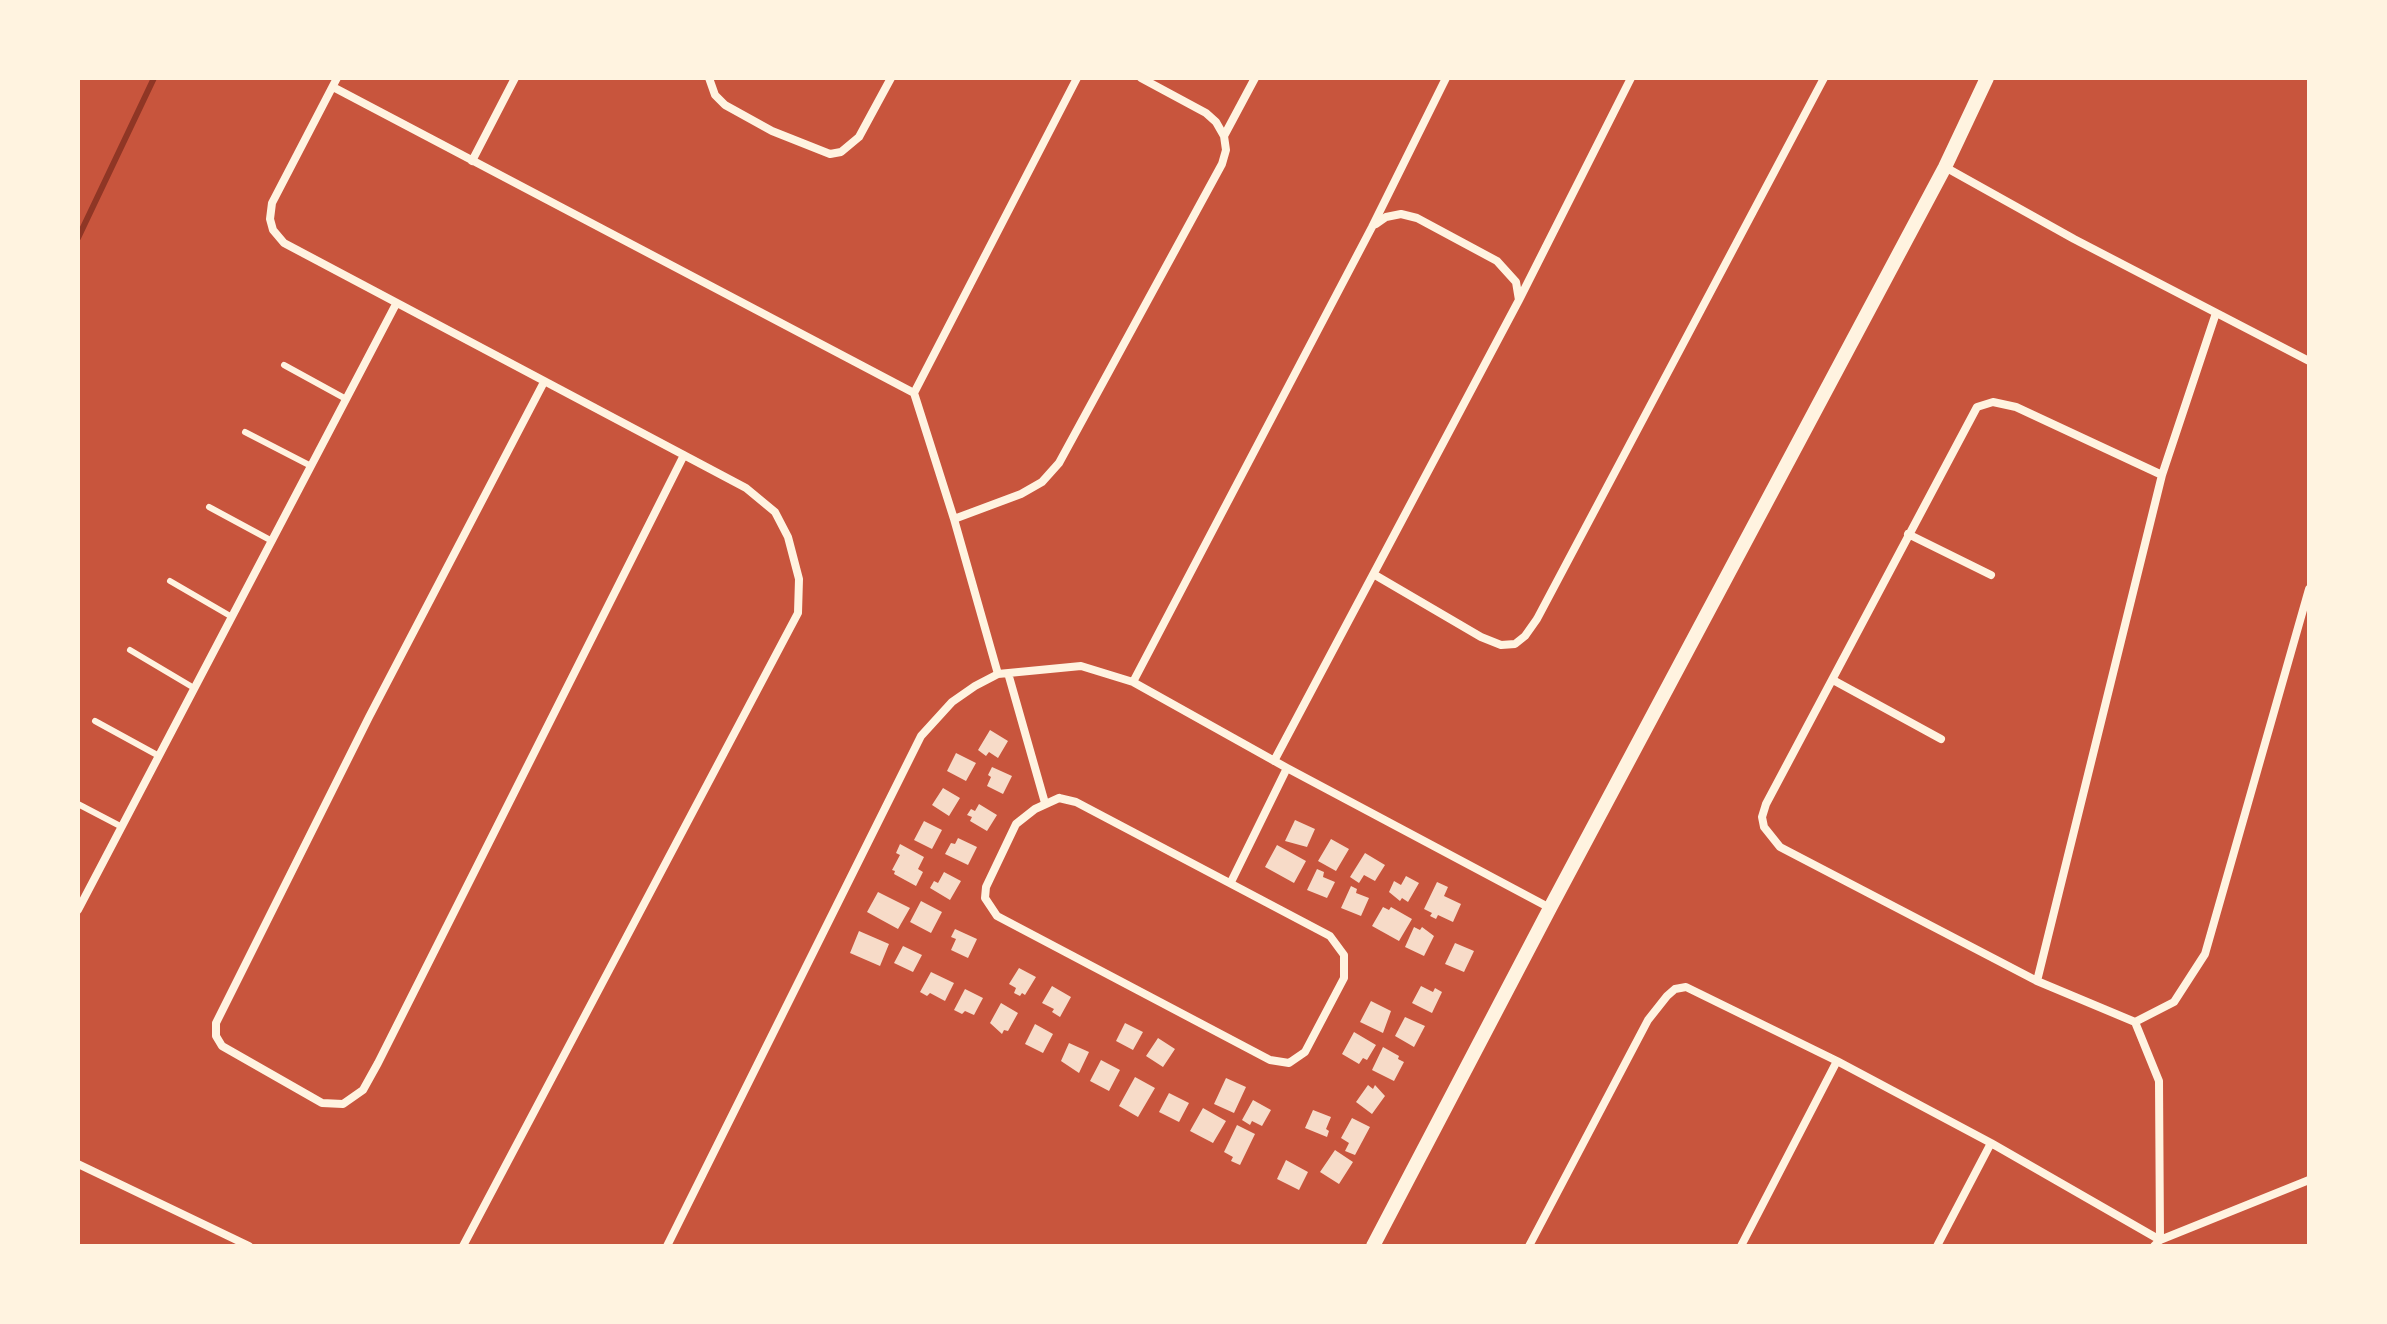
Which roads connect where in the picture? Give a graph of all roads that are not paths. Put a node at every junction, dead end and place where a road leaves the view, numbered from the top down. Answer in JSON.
{"nodes":[{"id":1,"x":337,"y":78,"type":"edge"},
{"id":2,"x":515,"y":78,"type":"edge"},
{"id":3,"x":709,"y":78,"type":"edge"},
{"id":4,"x":891,"y":78,"type":"edge"},
{"id":5,"x":1077,"y":78,"type":"edge"},
{"id":6,"x":1141,"y":78,"type":"edge"},
{"id":7,"x":1255,"y":78,"type":"edge"},
{"id":8,"x":1446,"y":78,"type":"edge"},
{"id":9,"x":1631,"y":78,"type":"edge"},
{"id":10,"x":1824,"y":78,"type":"edge"},
{"id":11,"x":1987,"y":78,"type":"edge"},
{"id":12,"x":333,"y":87,"type":"junction"},
{"id":13,"x":1224,"y":136,"type":"junction"},
{"id":14,"x":472,"y":161,"type":"junction"},
{"id":15,"x":1945,"y":167,"type":"junction"},
{"id":16,"x":1372,"y":227,"type":"junction"},
{"id":17,"x":1519,"y":300,"type":"junction"},
{"id":18,"x":396,"y":304,"type":"junction"},
{"id":19,"x":2216,"y":313,"type":"junction"},
{"id":20,"x":2309,"y":361,"type":"edge"},
{"id":21,"x":284,"y":365,"type":"dead end"},
{"id":22,"x":544,"y":382,"type":"junction"},
{"id":23,"x":914,"y":393,"type":"junction"},
{"id":24,"x":346,"y":399,"type":"junction"},
{"id":25,"x":245,"y":432,"type":"dead end"},
{"id":26,"x":684,"y":455,"type":"junction"},
{"id":27,"x":311,"y":466,"type":"junction"},
{"id":28,"x":2162,"y":475,"type":"junction"},
{"id":29,"x":209,"y":507,"type":"dead end"},
{"id":30,"x":954,"y":519,"type":"junction"},
{"id":31,"x":1908,"y":534,"type":"junction"},
{"id":32,"x":272,"y":541,"type":"junction"},
{"id":33,"x":1375,"y":575,"type":"junction"},
{"id":34,"x":1991,"y":575,"type":"dead end"},
{"id":35,"x":170,"y":581,"type":"dead end"},
{"id":36,"x":2309,"y":589,"type":"edge"},
{"id":37,"x":232,"y":617,"type":"junction"},
{"id":38,"x":130,"y":650,"type":"dead end"},
{"id":39,"x":1003,"y":674,"type":"junction"},
{"id":40,"x":1833,"y":680,"type":"junction"},
{"id":41,"x":1133,"y":682,"type":"junction"},
{"id":42,"x":194,"y":688,"type":"junction"},
{"id":43,"x":95,"y":721,"type":"dead end"},
{"id":44,"x":1941,"y":739,"type":"dead end"},
{"id":45,"x":159,"y":756,"type":"junction"},
{"id":46,"x":1274,"y":761,"type":"junction"},
{"id":47,"x":1287,"y":768,"type":"junction"},
{"id":48,"x":1045,"y":803,"type":"junction"},
{"id":49,"x":78,"y":804,"type":"edge"},
{"id":50,"x":122,"y":827,"type":"junction"},
{"id":51,"x":1231,"y":882,"type":"junction"},
{"id":52,"x":81,"y":896,"type":"edge"},
{"id":53,"x":1550,"y":908,"type":"junction"},
{"id":54,"x":78,"y":910,"type":"edge"},
{"id":55,"x":2037,"y":981,"type":"junction"},
{"id":56,"x":2135,"y":1022,"type":"junction"},
{"id":57,"x":1837,"y":1061,"type":"junction"},
{"id":58,"x":1991,"y":1143,"type":"junction"},
{"id":59,"x":78,"y":1164,"type":"edge"},
{"id":60,"x":2309,"y":1180,"type":"edge"},
{"id":61,"x":2157,"y":1243,"type":"edge"},
{"id":62,"x":249,"y":1246,"type":"edge"},
{"id":63,"x":463,"y":1246,"type":"edge"},
{"id":64,"x":667,"y":1246,"type":"edge"},
{"id":65,"x":1373,"y":1246,"type":"edge"},
{"id":66,"x":1529,"y":1246,"type":"edge"},
{"id":67,"x":1741,"y":1246,"type":"edge"},
{"id":68,"x":1937,"y":1246,"type":"edge"}],
"edges":[{"from":1,"to":12,"type":"street"},
{"from":2,"to":14,"type":"street"},
{"from":3,"to":4,"type":"street"},
{"from":5,"to":23,"type":"street"},
{"from":6,"to":13,"type":"street"},
{"from":7,"to":13,"type":"street"},
{"from":8,"to":16,"type":"street"},
{"from":9,"to":17,"type":"street"},
{"from":10,"to":33,"type":"street"},
{"from":11,"to":15,"type":"street"},
{"from":12,"to":14,"type":"street"},
{"from":12,"to":18,"type":"street"},
{"from":13,"to":30,"type":"street"},
{"from":14,"to":23,"type":"street"},
{"from":15,"to":19,"type":"street"},
{"from":15,"to":53,"type":"street"},
{"from":16,"to":17,"type":"street"},
{"from":16,"to":41,"type":"street"},
{"from":17,"to":33,"type":"street"},
{"from":18,"to":22,"type":"street"},
{"from":18,"to":24,"type":"street"},
{"from":19,"to":20,"type":"street"},
{"from":19,"to":28,"type":"street"},
{"from":21,"to":24,"type":"lane"},
{"from":22,"to":26,"type":"street"},
{"from":22,"to":26,"type":"street"},
{"from":23,"to":30,"type":"street"},
{"from":24,"to":27,"type":"street"},
{"from":25,"to":27,"type":"lane"},
{"from":26,"to":63,"type":"street"},
{"from":27,"to":32,"type":"street"},
{"from":28,"to":31,"type":"street"},
{"from":28,"to":55,"type":"street"},
{"from":29,"to":32,"type":"lane"},
{"from":30,"to":39,"type":"street"},
{"from":31,"to":34,"type":"street"},
{"from":31,"to":40,"type":"street"},
{"from":32,"to":37,"type":"street"},
{"from":33,"to":46,"type":"street"},
{"from":35,"to":37,"type":"lane"},
{"from":36,"to":56,"type":"street"},
{"from":37,"to":42,"type":"street"},
{"from":38,"to":42,"type":"lane"},
{"from":39,"to":41,"type":"street"},
{"from":39,"to":48,"type":"street"},
{"from":39,"to":64,"type":"street"},
{"from":40,"to":44,"type":"street"},
{"from":40,"to":55,"type":"street"},
{"from":41,"to":46,"type":"street"},
{"from":42,"to":45,"type":"street"},
{"from":43,"to":45,"type":"lane"},
{"from":45,"to":50,"type":"street"},
{"from":46,"to":47,"type":"street"},
{"from":47,"to":51,"type":"street"},
{"from":47,"to":53,"type":"street"},
{"from":48,"to":51,"type":"street"},
{"from":48,"to":51,"type":"street"},
{"from":49,"to":50,"type":"lane"},
{"from":50,"to":52,"type":"street"},
{"from":52,"to":54,"type":"street"},
{"from":53,"to":65,"type":"street"},
{"from":55,"to":56,"type":"street"},
{"from":56,"to":61,"type":"street"},
{"from":57,"to":58,"type":"street"},
{"from":57,"to":66,"type":"street"},
{"from":57,"to":67,"type":"street"},
{"from":58,"to":61,"type":"street"},
{"from":58,"to":68,"type":"street"},
{"from":59,"to":62,"type":"street"},
{"from":60,"to":61,"type":"street"}]}
